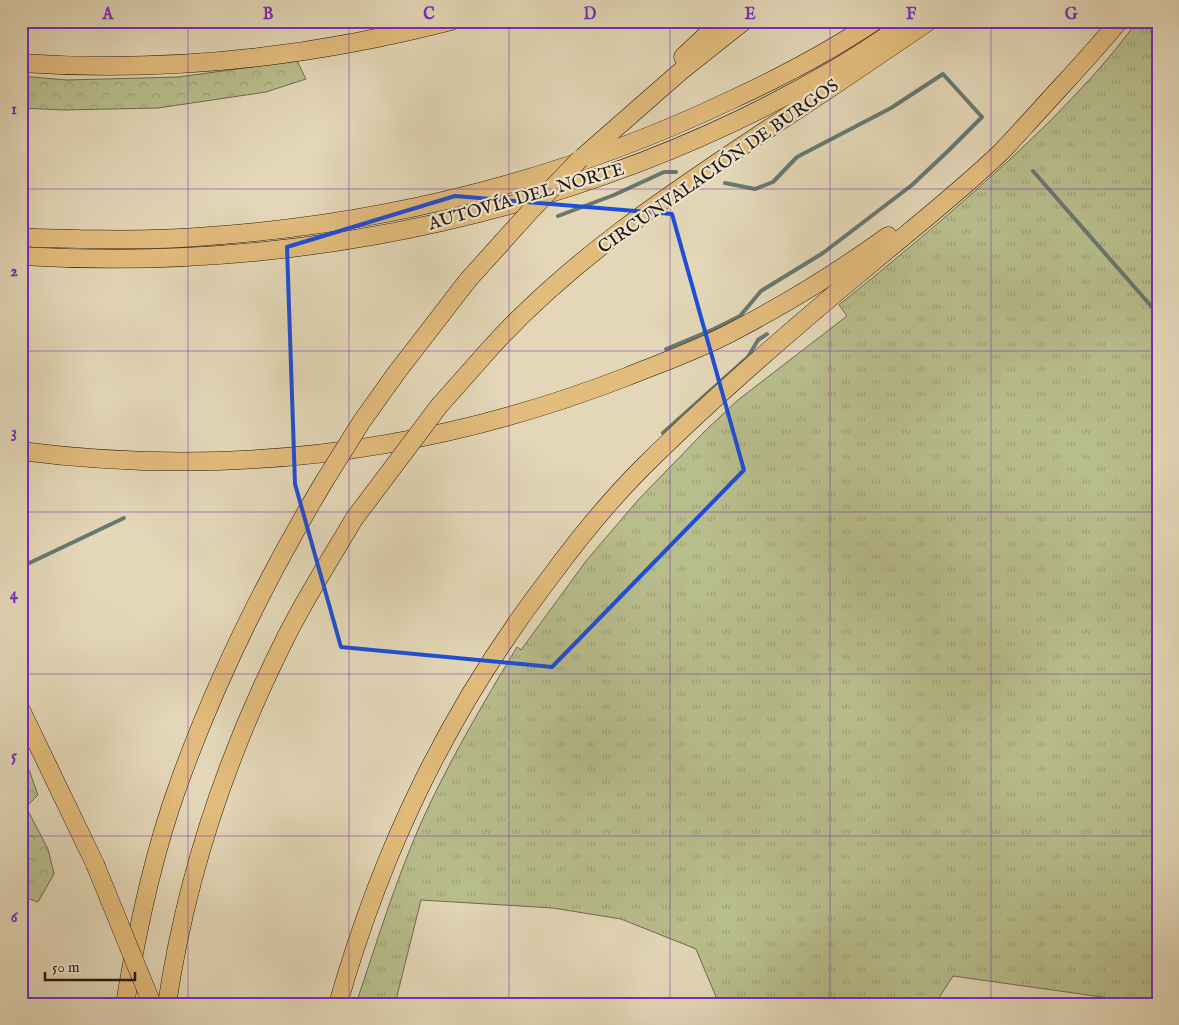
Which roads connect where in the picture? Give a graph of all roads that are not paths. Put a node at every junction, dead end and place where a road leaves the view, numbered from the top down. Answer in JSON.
{"nodes":[{"id":1,"x":451,"y":21,"type":"edge"},
{"id":2,"x":721,"y":21,"type":"edge"},
{"id":3,"x":744,"y":21,"type":"edge"},
{"id":4,"x":874,"y":21,"type":"edge"},
{"id":5,"x":908,"y":21,"type":"edge"},
{"id":6,"x":929,"y":21,"type":"edge"},
{"id":7,"x":1119,"y":21,"type":"edge"},
{"id":8,"x":21,"y":63,"type":"edge"},
{"id":9,"x":1031,"y":119,"type":"junction"},
{"id":10,"x":580,"y":159,"type":"junction"},
{"id":11,"x":21,"y":237,"type":"edge"},
{"id":12,"x":21,"y":256,"type":"edge"},
{"id":13,"x":21,"y":451,"type":"edge"},
{"id":14,"x":21,"y":710,"type":"edge"},
{"id":15,"x":125,"y":1004,"type":"edge"},
{"id":16,"x":152,"y":1004,"type":"edge"},
{"id":17,"x":167,"y":1004,"type":"edge"},
{"id":18,"x":338,"y":1004,"type":"edge"}],
"edges":[{"from":1,"to":8,"type":"highway"},
{"from":2,"to":10,"type":"highway"},
{"from":3,"to":10,"type":"highway"},
{"from":4,"to":11,"type":"highway","name":"AUTOVÍA DEL NORTE"},
{"from":5,"to":12,"type":"highway","name":"AUTOVÍA DEL NORTE"},
{"from":6,"to":17,"type":"highway","name":"CIRCUNVALACIÓN DE BURGOS","bridge":true},
{"from":7,"to":9,"type":"highway"},
{"from":9,"to":13,"type":"highway"},
{"from":9,"to":18,"type":"highway"},
{"from":10,"to":15,"type":"highway","bridge":true},
{"from":14,"to":16,"type":"highway","bridge":true}]}
